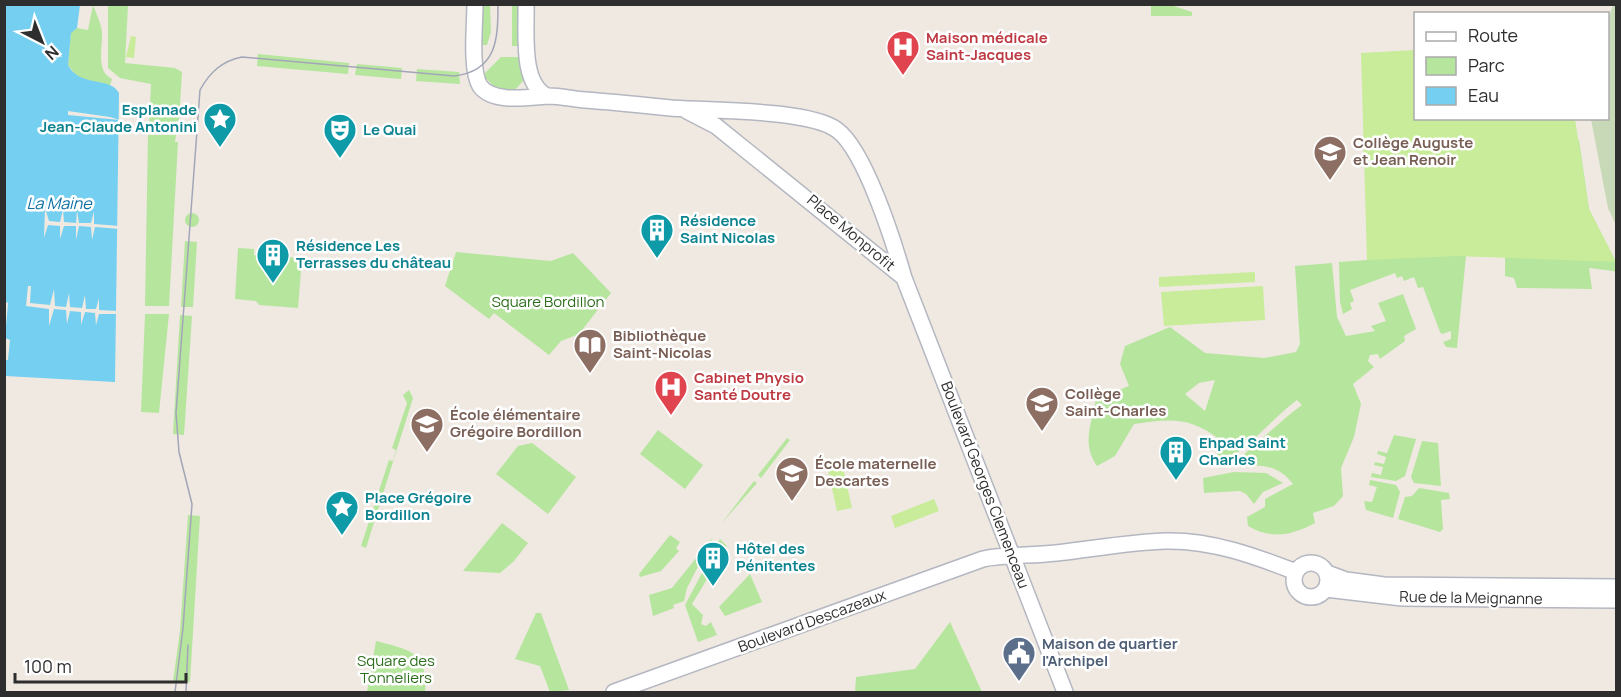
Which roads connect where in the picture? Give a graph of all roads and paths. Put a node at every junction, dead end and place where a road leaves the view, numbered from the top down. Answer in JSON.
{"nodes":[{"id":1,"x":475,"y":4,"type":"edge"},
{"id":2,"x":526,"y":4,"type":"edge"},
{"id":3,"x":531,"y":77,"type":"junction"},
{"id":4,"x":548,"y":96,"type":"junction"},
{"id":5,"x":520,"y":97,"type":"junction"},
{"id":6,"x":682,"y":109,"type":"junction"},
{"id":7,"x":904,"y":278,"type":"junction"},
{"id":8,"x":1012,"y":553,"type":"junction"},
{"id":9,"x":1296,"y":572,"type":"junction"},
{"id":10,"x":1327,"y":573,"type":"junction"},
{"id":11,"x":1617,"y":587,"type":"edge"},
{"id":12,"x":1326,"y":589,"type":"junction"},
{"id":13,"x":1617,"y":600,"type":"edge"},
{"id":14,"x":614,"y":693,"type":"edge"},
{"id":15,"x":1065,"y":693,"type":"edge"}],
"edges":[{"from":1,"to":5,"type":"main road"},
{"from":2,"to":3,"type":"main road"},
{"from":3,"to":4,"type":"main road"},
{"from":3,"to":5,"type":"main road"},
{"from":4,"to":5,"type":"main road"},
{"from":4,"to":6,"type":"main road"},
{"from":6,"to":7,"type":"main road","name":"Place Monprofit"},
{"from":6,"to":7,"type":"main road","name":"Place Monprofit"},
{"from":7,"to":8,"type":"main road","name":"Boulevard Georges Clemenceau"},
{"from":8,"to":9,"type":"main road"},
{"from":8,"to":14,"type":"main road","name":"Boulevard Descazeaux"},
{"from":8,"to":15,"type":"main road","name":"Boulevard Georges Clemenceau"},
{"from":9,"to":10,"type":"main road"},
{"from":9,"to":12,"type":"main road"},
{"from":10,"to":11,"type":"main road","name":"Rue de la Meignanne"},
{"from":10,"to":12,"type":"main road"},
{"from":12,"to":13,"type":"main road","name":"Rue de la Meignanne"}]}
